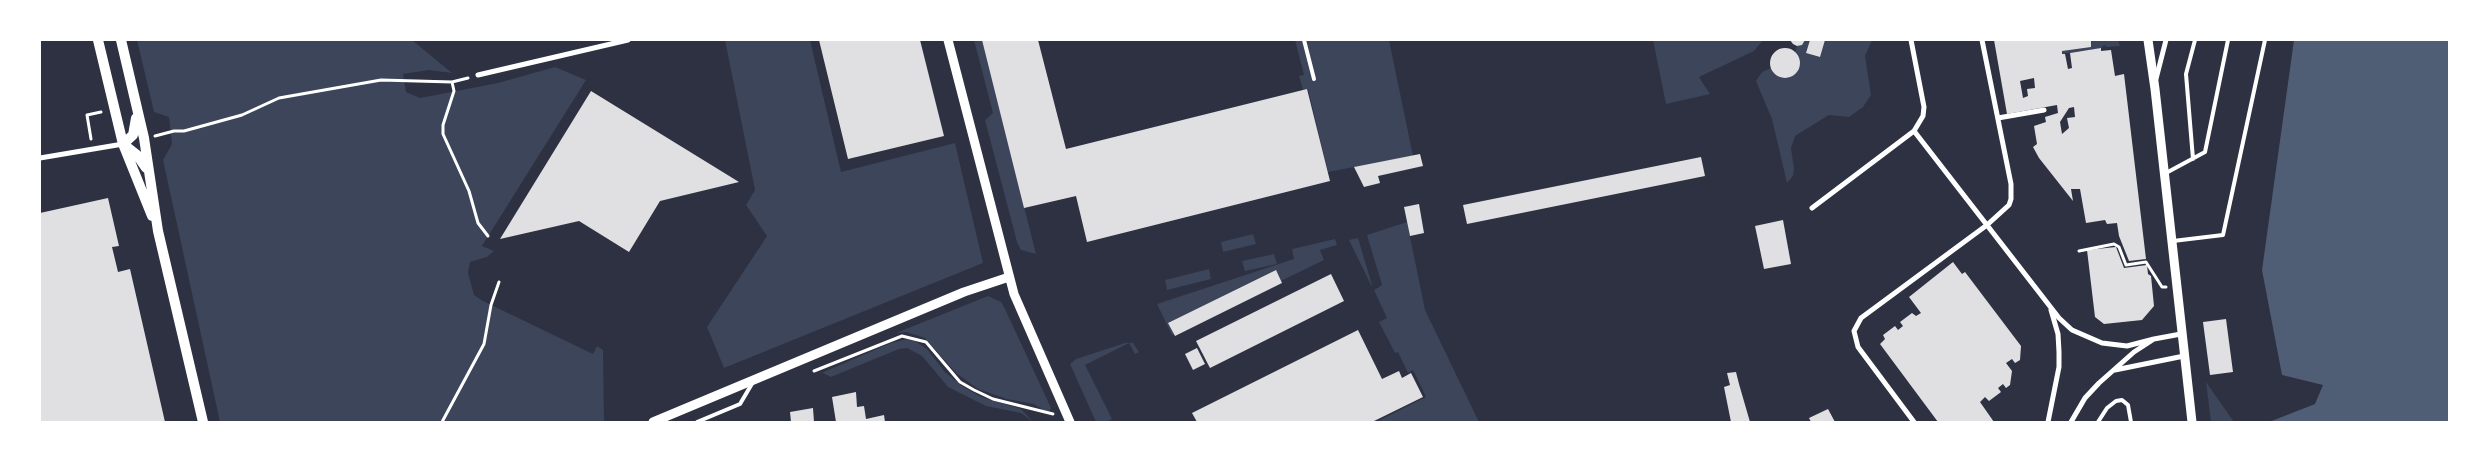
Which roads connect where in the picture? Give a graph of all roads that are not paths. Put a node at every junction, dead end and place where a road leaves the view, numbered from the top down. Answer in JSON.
{"nodes":[{"id":1,"x":98,"y":40,"type":"edge"},
{"id":2,"x":121,"y":40,"type":"edge"},
{"id":3,"x":628,"y":40,"type":"edge"},
{"id":4,"x":948,"y":40,"type":"edge"},
{"id":5,"x":1304,"y":40,"type":"edge"},
{"id":6,"x":1911,"y":40,"type":"edge"},
{"id":7,"x":1982,"y":40,"type":"edge"},
{"id":8,"x":2148,"y":40,"type":"edge"},
{"id":9,"x":2166,"y":40,"type":"edge"},
{"id":10,"x":2195,"y":40,"type":"edge"},
{"id":11,"x":2228,"y":40,"type":"edge"},
{"id":12,"x":2265,"y":40,"type":"edge"},
{"id":13,"x":478,"y":76,"type":"road end"},
{"id":14,"x":1314,"y":79,"type":"dead end"},
{"id":15,"x":2155,"y":89,"type":"junction"},
{"id":16,"x":136,"y":103,"type":"junction"},
{"id":17,"x":2044,"y":110,"type":"dead end"},
{"id":18,"x":1998,"y":118,"type":"junction"},
{"id":19,"x":1914,"y":130,"type":"junction"},
{"id":20,"x":123,"y":144,"type":"junction"},
{"id":21,"x":40,"y":158,"type":"edge"},
{"id":22,"x":2192,"y":159,"type":"junction"},
{"id":23,"x":2164,"y":174,"type":"junction"},
{"id":24,"x":150,"y":176,"type":"junction"},
{"id":25,"x":1812,"y":208,"type":"dead end"},
{"id":26,"x":1987,"y":225,"type":"junction"},
{"id":27,"x":158,"y":231,"type":"junction"},
{"id":28,"x":2172,"y":242,"type":"junction"},
{"id":29,"x":1009,"y":277,"type":"junction"},
{"id":30,"x":2049,"y":305,"type":"junction"},
{"id":31,"x":2181,"y":334,"type":"junction"},
{"id":32,"x":2154,"y":340,"type":"junction"},
{"id":33,"x":2184,"y":356,"type":"junction"},
{"id":34,"x":2112,"y":371,"type":"junction"},
{"id":35,"x":755,"y":380,"type":"junction"},
{"id":36,"x":203,"y":422,"type":"edge"},
{"id":37,"x":653,"y":422,"type":"edge"},
{"id":38,"x":696,"y":422,"type":"edge"},
{"id":39,"x":1070,"y":422,"type":"edge"},
{"id":40,"x":1914,"y":422,"type":"edge"},
{"id":41,"x":2048,"y":422,"type":"edge"},
{"id":42,"x":2071,"y":422,"type":"edge"},
{"id":43,"x":2098,"y":422,"type":"edge"},
{"id":44,"x":2131,"y":422,"type":"edge"},
{"id":45,"x":2192,"y":422,"type":"edge"}],
"edges":[{"from":1,"to":20,"type":"main road"},
{"from":2,"to":16,"type":"main road"},
{"from":3,"to":13,"type":"street"},
{"from":4,"to":29,"type":"street"},
{"from":5,"to":14,"type":"lane"},
{"from":6,"to":19,"type":"street"},
{"from":7,"to":18,"type":"street"},
{"from":8,"to":15,"type":"street"},
{"from":9,"to":15,"type":"street"},
{"from":10,"to":22,"type":"lane"},
{"from":11,"to":22,"type":"lane"},
{"from":12,"to":28,"type":"lane"},
{"from":15,"to":23,"type":"street"},
{"from":16,"to":20,"type":"main road"},
{"from":16,"to":24,"type":"main road"},
{"from":17,"to":18,"type":"street"},
{"from":18,"to":26,"type":"street"},
{"from":19,"to":25,"type":"street"},
{"from":19,"to":26,"type":"street"},
{"from":20,"to":21,"type":"street"},
{"from":20,"to":24,"type":"main road"},
{"from":20,"to":27,"type":"main road"},
{"from":22,"to":23,"type":"lane"},
{"from":23,"to":28,"type":"street"},
{"from":24,"to":27,"type":"main road"},
{"from":26,"to":30,"type":"street"},
{"from":26,"to":40,"type":"street"},
{"from":27,"to":36,"type":"main road"},
{"from":28,"to":31,"type":"street"},
{"from":29,"to":35,"type":"street"},
{"from":29,"to":39,"type":"street"},
{"from":30,"to":32,"type":"street"},
{"from":30,"to":41,"type":"street"},
{"from":31,"to":32,"type":"street"},
{"from":31,"to":33,"type":"street"},
{"from":32,"to":34,"type":"street"},
{"from":33,"to":34,"type":"street"},
{"from":33,"to":45,"type":"street"},
{"from":34,"to":42,"type":"street"},
{"from":35,"to":37,"type":"street"},
{"from":35,"to":38,"type":"lane"},
{"from":43,"to":44,"type":"lane"}]}
